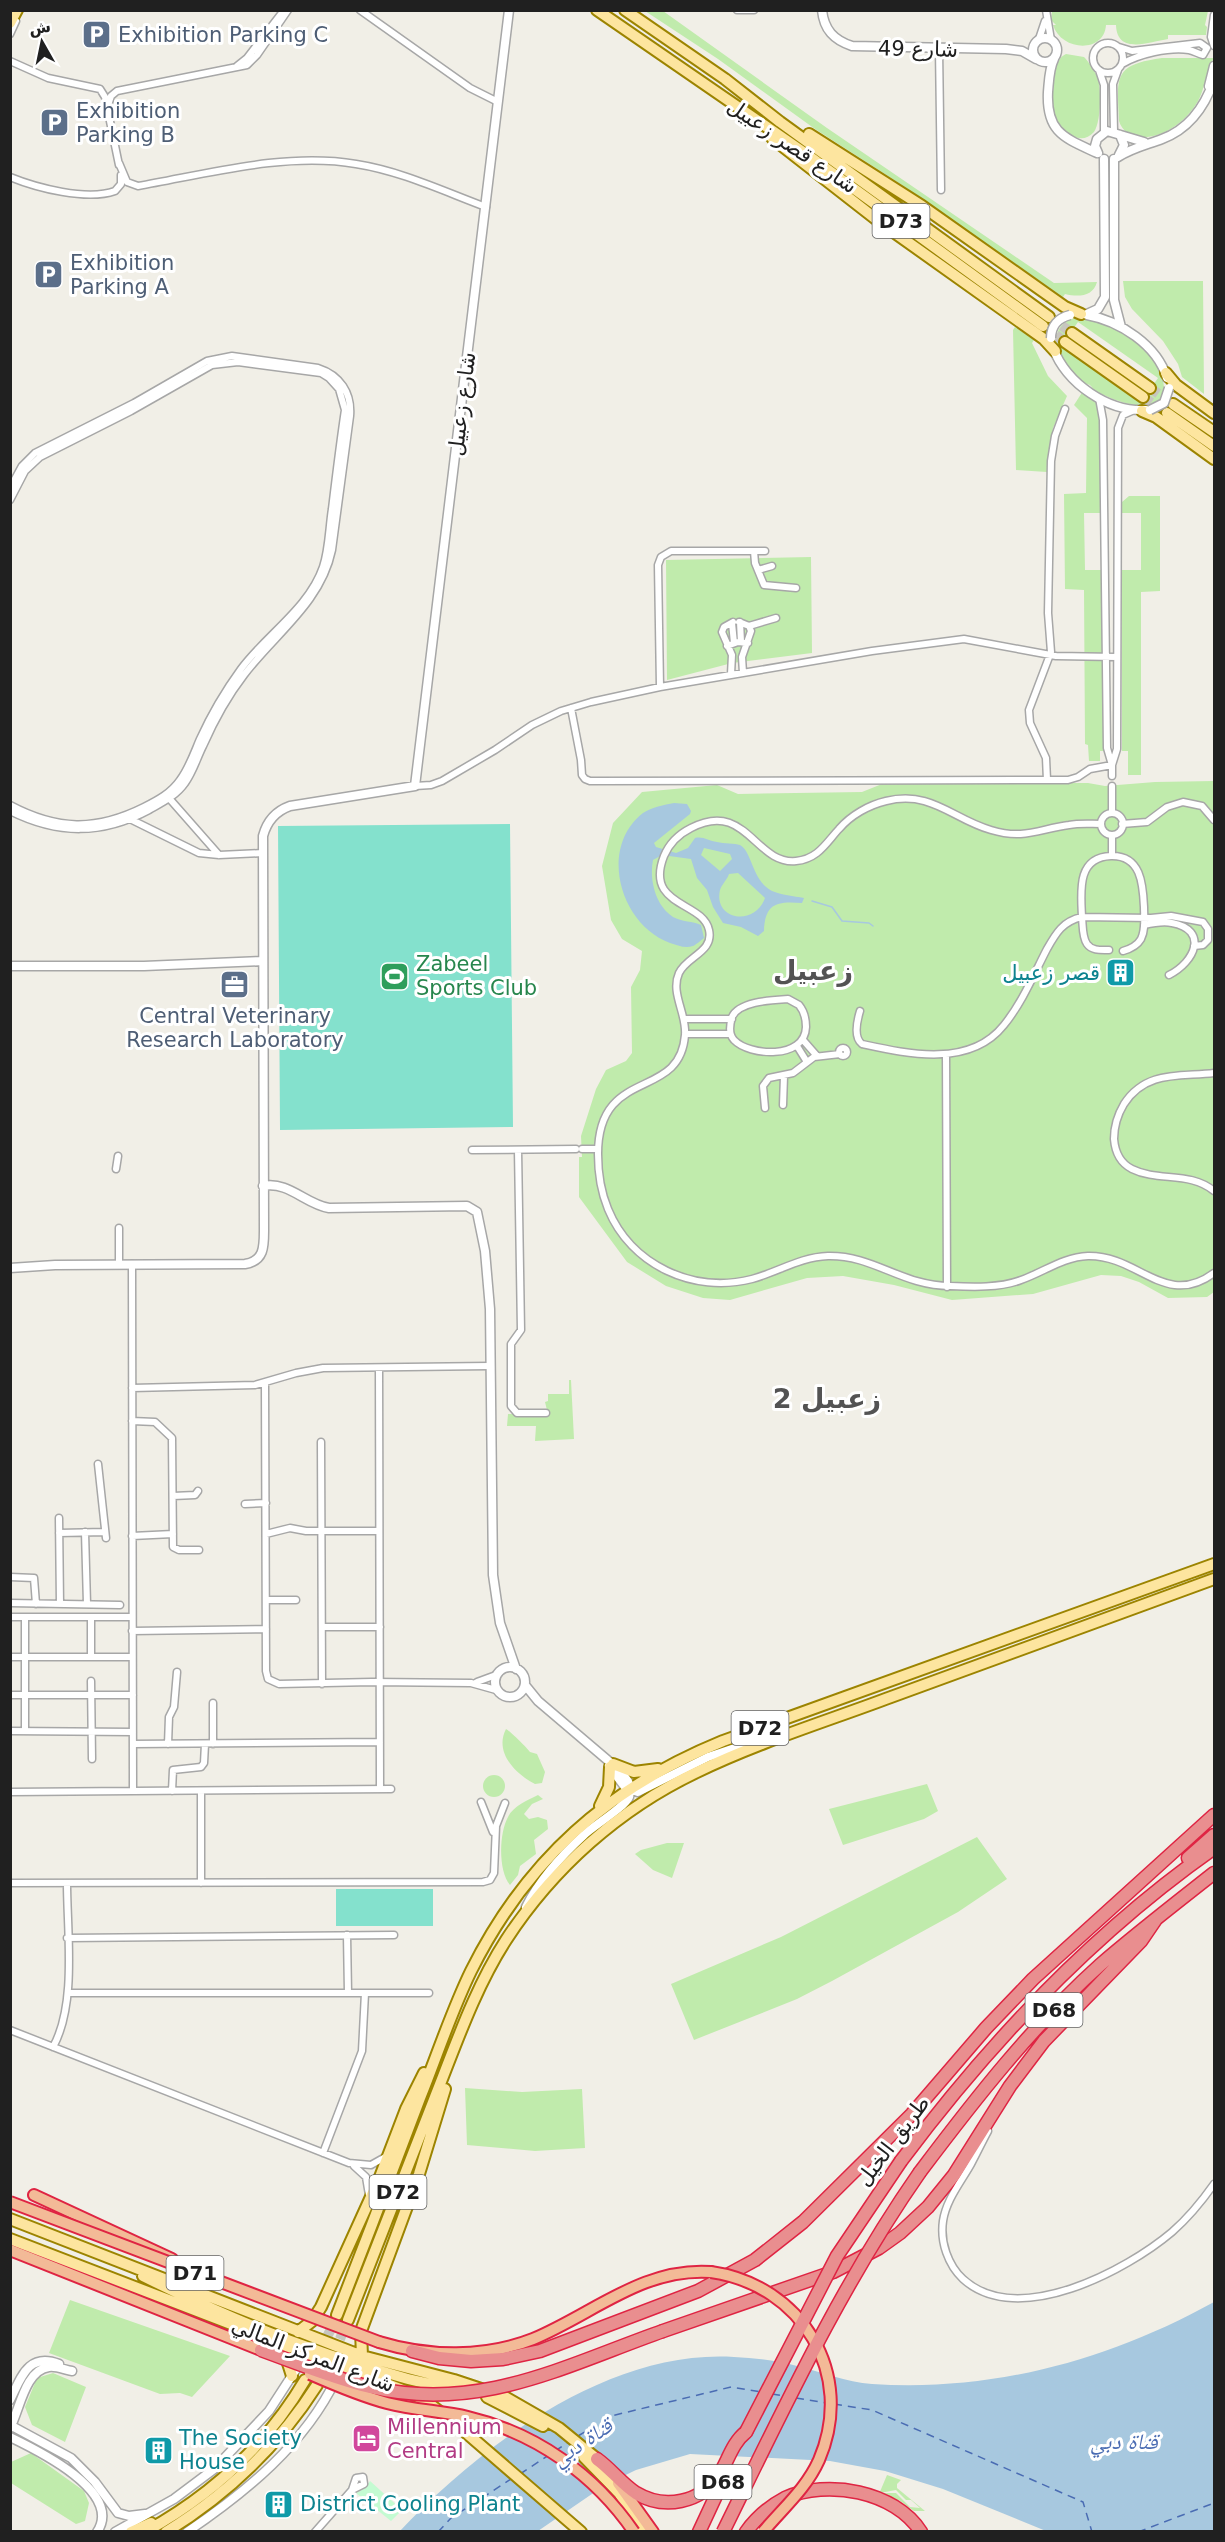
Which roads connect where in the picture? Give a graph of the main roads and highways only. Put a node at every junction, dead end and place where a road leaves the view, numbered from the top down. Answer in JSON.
{"nodes":[{"id":1,"x":17,"y":10,"type":"edge"},
{"id":2,"x":597,"y":10,"type":"edge"},
{"id":3,"x":627,"y":12,"type":"edge"},
{"id":4,"x":10,"y":23,"type":"edge"},
{"id":5,"x":766,"y":111,"type":"junction"},
{"id":6,"x":755,"y":120,"type":"junction"},
{"id":7,"x":1084,"y":314,"type":"road end"},
{"id":8,"x":1068,"y":337,"type":"tunnel mouth"},
{"id":9,"x":1054,"y":351,"type":"road end"},
{"id":10,"x":1166,"y":373,"type":"road end"},
{"id":11,"x":1147,"y":392,"type":"tunnel mouth"},
{"id":12,"x":1143,"y":410,"type":"road end"},
{"id":13,"x":1215,"y":413,"type":"edge"},
{"id":14,"x":1215,"y":432,"type":"edge"},
{"id":15,"x":1215,"y":446,"type":"edge"},
{"id":16,"x":1215,"y":459,"type":"edge"},
{"id":17,"x":1215,"y":1564,"type":"edge"},
{"id":18,"x":1215,"y":1579,"type":"edge"},
{"id":19,"x":667,"y":1766,"type":"junction"},
{"id":20,"x":595,"y":1813,"type":"junction"},
{"id":21,"x":1215,"y":1815,"type":"edge"},
{"id":22,"x":1215,"y":1825,"type":"edge"},
{"id":23,"x":1215,"y":1835,"type":"edge"},
{"id":24,"x":1215,"y":1848,"type":"edge"},
{"id":25,"x":1160,"y":1866,"type":"junction"},
{"id":26,"x":1215,"y":1873,"type":"edge"},
{"id":27,"x":1151,"y":1895,"type":"junction"},
{"id":28,"x":1156,"y":1919,"type":"junction"},
{"id":29,"x":436,"y":2059,"type":"junction"},
{"id":30,"x":448,"y":2064,"type":"junction"},
{"id":31,"x":34,"y":2195,"type":"dead end"},
{"id":32,"x":10,"y":2202,"type":"edge"},
{"id":33,"x":11,"y":2220,"type":"edge"},
{"id":34,"x":10,"y":2239,"type":"edge"},
{"id":35,"x":89,"y":2249,"type":"junction"},
{"id":36,"x":10,"y":2250,"type":"edge"},
{"id":37,"x":192,"y":2272,"type":"junction"},
{"id":38,"x":337,"y":2315,"type":"tunnel mouth"},
{"id":39,"x":348,"y":2320,"type":"tunnel mouth"},
{"id":40,"x":298,"y":2332,"type":"junction"},
{"id":41,"x":273,"y":2341,"type":"junction"},
{"id":42,"x":261,"y":2350,"type":"junction"},
{"id":43,"x":412,"y":2351,"type":"junction"},
{"id":44,"x":362,"y":2356,"type":"junction"},
{"id":45,"x":343,"y":2364,"type":"junction"},
{"id":46,"x":292,"y":2376,"type":"road end"},
{"id":47,"x":305,"y":2380,"type":"dead end"},
{"id":48,"x":382,"y":2381,"type":"junction"},
{"id":49,"x":317,"y":2385,"type":"dead end"},
{"id":50,"x":330,"y":2390,"type":"road end"},
{"id":51,"x":746,"y":2432,"type":"junction"},
{"id":52,"x":597,"y":2459,"type":"junction"},
{"id":53,"x":174,"y":2515,"type":"junction"},
{"id":54,"x":164,"y":2527,"type":"edge"},
{"id":55,"x":131,"y":2532,"type":"edge"},
{"id":56,"x":145,"y":2532,"type":"edge"},
{"id":57,"x":580,"y":2532,"type":"edge"},
{"id":58,"x":634,"y":2532,"type":"edge"},
{"id":59,"x":645,"y":2532,"type":"edge"},
{"id":60,"x":653,"y":2532,"type":"edge"},
{"id":61,"x":699,"y":2532,"type":"edge"},
{"id":62,"x":723,"y":2532,"type":"edge"},
{"id":63,"x":746,"y":2532,"type":"edge"},
{"id":64,"x":763,"y":2532,"type":"edge"},
{"id":65,"x":921,"y":2532,"type":"edge"}],
"edges":[{"from":1,"to":4,"type":"main road"},
{"from":2,"to":6,"type":"main road","name":"شارع قصر زعبيل","number":"D73"},
{"from":3,"to":5,"type":"main road","name":"شارع قصر زعبيل","number":"D73"},
{"from":5,"to":6,"type":"main road","name":"شارع قصر زعبيل","number":"D73"},
{"from":5,"to":7,"type":"main road"},
{"from":6,"to":9,"type":"main road"},
{"from":8,"to":11,"type":"main road"},
{"from":10,"to":13,"type":"main road"},
{"from":12,"to":16,"type":"main road"},
{"from":14,"to":15,"type":"main road"},
{"from":17,"to":19,"type":"main road","number":"D72"},
{"from":18,"to":30,"type":"main road","number":"D72"},
{"from":19,"to":20,"type":"main road","number":"D72"},
{"from":19,"to":20,"type":"main road"},
{"from":20,"to":29,"type":"main road","number":"D72"},
{"from":21,"to":25,"type":"highway"},
{"from":22,"to":25,"type":"highway"},
{"from":23,"to":27,"type":"highway"},
{"from":24,"to":27,"type":"highway","name":"طريق الخيل","number":"D68"},
{"from":25,"to":43,"type":"highway"},
{"from":26,"to":28,"type":"highway","name":"طريق الخيل","number":"D68"},
{"from":27,"to":51,"type":"highway","name":"طريق الخيل","number":"D68","bridge":true},
{"from":28,"to":42,"type":"highway","bridge":true},
{"from":28,"to":62,"type":"highway","name":"طريق الخيل","number":"D68","bridge":true},
{"from":29,"to":38,"type":"main road","number":"D72"},
{"from":29,"to":40,"type":"main road"},
{"from":30,"to":39,"type":"main road","number":"D72"},
{"from":30,"to":44,"type":"main road"},
{"from":31,"to":37,"type":"highway","bridge":true},
{"from":32,"to":37,"type":"highway","number":"D71","bridge":true},
{"from":33,"to":35,"type":"main road","name":"شارع المركز المالي","number":"D71"},
{"from":34,"to":41,"type":"main road","name":"شارع المركز المالي","number":"D71"},
{"from":35,"to":40,"type":"main road","name":"شارع المركز المالي","number":"D71"},
{"from":35,"to":45,"type":"main road"},
{"from":36,"to":42,"type":"highway","number":"D71"},
{"from":37,"to":43,"type":"highway","number":"D71","bridge":true},
{"from":40,"to":44,"type":"main road","name":"شارع المركز المالي","number":"D71"},
{"from":41,"to":45,"type":"main road","name":"شارع المركز المالي","number":"D71"},
{"from":41,"to":46,"type":"main road"},
{"from":42,"to":58,"type":"highway","number":"D71","bridge":true},
{"from":43,"to":64,"type":"highway","bridge":true},
{"from":44,"to":52,"type":"main road","name":"شارع المركز المالي","number":"D71"},
{"from":45,"to":48,"type":"main road","name":"شارع المركز المالي"},
{"from":45,"to":59,"type":"main road"},
{"from":47,"to":53,"type":"main road"},
{"from":48,"to":50,"type":"main road"},
{"from":48,"to":57,"type":"main road","name":"شارع المركز المالي"},
{"from":49,"to":54,"type":"main road"},
{"from":51,"to":52,"type":"highway"},
{"from":51,"to":61,"type":"highway","name":"طريق الخيل","number":"D68"},
{"from":52,"to":60,"type":"highway"},
{"from":53,"to":54,"type":"main road"},
{"from":53,"to":55,"type":"main road"},
{"from":54,"to":56,"type":"main road"},
{"from":63,"to":65,"type":"highway"}]}
